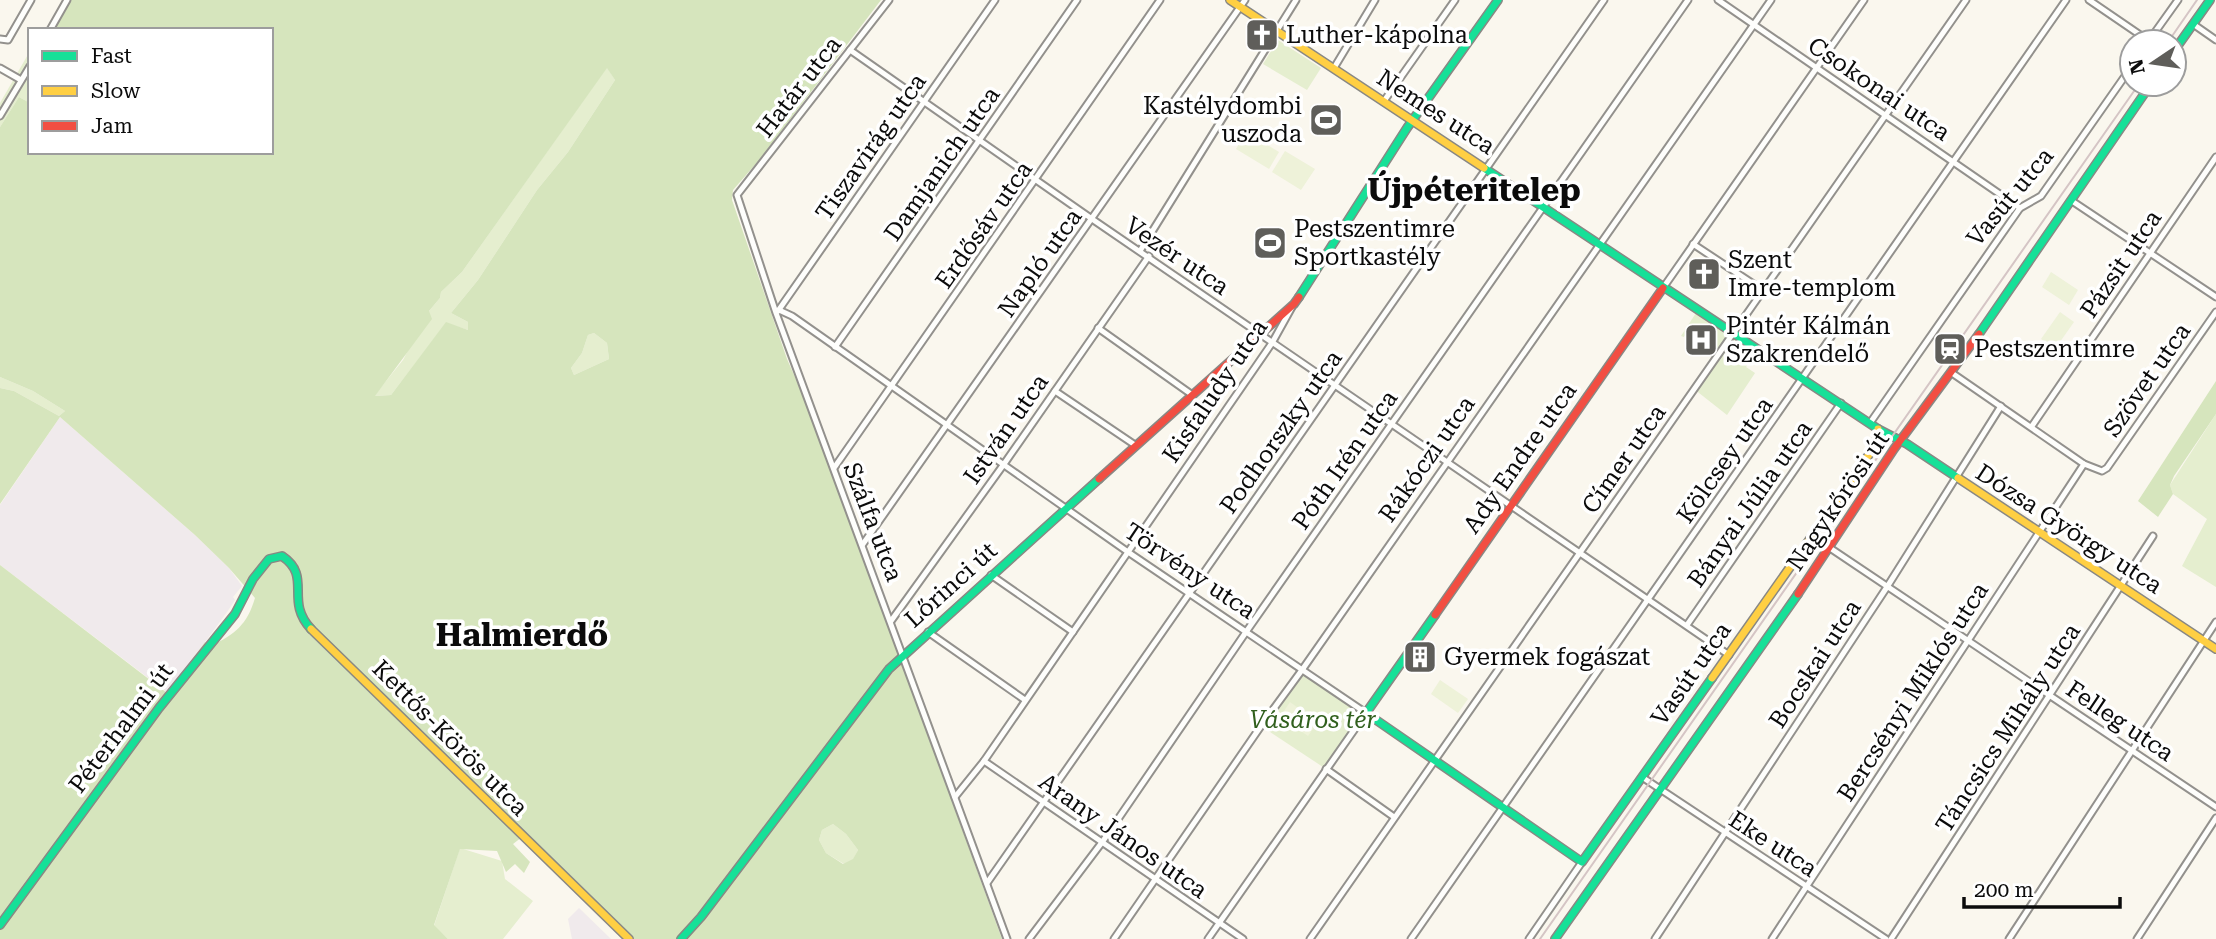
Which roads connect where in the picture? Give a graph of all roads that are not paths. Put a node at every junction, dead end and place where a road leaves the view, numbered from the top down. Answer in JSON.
{"nodes":[{"id":1,"x":31,"y":0,"type":"edge"},
{"id":2,"x":66,"y":0,"type":"edge"},
{"id":3,"x":889,"y":0,"type":"edge"},
{"id":4,"x":995,"y":0,"type":"edge"},
{"id":5,"x":1077,"y":0,"type":"edge"},
{"id":6,"x":1160,"y":0,"type":"edge"},
{"id":7,"x":1230,"y":0,"type":"edge"},
{"id":8,"x":1296,"y":0,"type":"edge"},
{"id":9,"x":1375,"y":0,"type":"edge"},
{"id":10,"x":1455,"y":0,"type":"edge"},
{"id":11,"x":1498,"y":0,"type":"edge"},
{"id":12,"x":1604,"y":0,"type":"edge"},
{"id":13,"x":1688,"y":0,"type":"edge"},
{"id":14,"x":1718,"y":0,"type":"edge"},
{"id":15,"x":1770,"y":0,"type":"edge"},
{"id":16,"x":1864,"y":0,"type":"edge"},
{"id":17,"x":1966,"y":0,"type":"edge"},
{"id":18,"x":2066,"y":0,"type":"edge"},
{"id":19,"x":2089,"y":0,"type":"edge"},
{"id":20,"x":2178,"y":0,"type":"edge"},
{"id":21,"x":2210,"y":0,"type":"edge"},
{"id":22,"x":1242,"y":3,"type":"edge"},
{"id":23,"x":2193,"y":23,"type":"junction"},
{"id":24,"x":1753,"y":25,"type":"junction"},
{"id":25,"x":51,"y":28,"type":"edge"},
{"id":26,"x":2129,"y":28,"type":"edge"},
{"id":27,"x":2159,"y":28,"type":"edge"},
{"id":28,"x":2188,"y":30,"type":"edge"},
{"id":29,"x":1276,"y":31,"type":"junction"},
{"id":30,"x":0,"y":39,"type":"edge"},
{"id":31,"x":2216,"y":40,"type":"edge"},
{"id":32,"x":850,"y":50,"type":"junction"},
{"id":33,"x":0,"y":68,"type":"edge"},
{"id":34,"x":1334,"y":68,"type":"junction"},
{"id":35,"x":1816,"y":68,"type":"junction"},
{"id":36,"x":28,"y":69,"type":"edge"},
{"id":37,"x":21,"y":80,"type":"junction"},
{"id":38,"x":2118,"y":86,"type":"edge"},
{"id":39,"x":2142,"y":98,"type":"edge"},
{"id":40,"x":924,"y":101,"type":"junction"},
{"id":41,"x":1384,"y":101,"type":"junction"},
{"id":42,"x":1887,"y":116,"type":"junction"},
{"id":43,"x":0,"y":117,"type":"edge"},
{"id":44,"x":1413,"y":120,"type":"junction"},
{"id":45,"x":980,"y":141,"type":"junction"},
{"id":46,"x":2216,"y":157,"type":"edge"},
{"id":47,"x":1954,"y":161,"type":"junction"},
{"id":48,"x":1486,"y":168,"type":"junction"},
{"id":49,"x":1036,"y":180,"type":"junction"},
{"id":50,"x":737,"y":195,"type":"joint"},
{"id":51,"x":2072,"y":201,"type":"junction"},
{"id":52,"x":1543,"y":207,"type":"junction"},
{"id":53,"x":2020,"y":208,"type":"junction"},
{"id":54,"x":1092,"y":219,"type":"junction"},
{"id":55,"x":1600,"y":244,"type":"junction"},
{"id":56,"x":1693,"y":244,"type":"junction"},
{"id":57,"x":1140,"y":251,"type":"junction"},
{"id":58,"x":2149,"y":253,"type":"junction"},
{"id":59,"x":1149,"y":256,"type":"junction"},
{"id":60,"x":1663,"y":288,"type":"junction"},
{"id":61,"x":1764,"y":290,"type":"junction"},
{"id":62,"x":2216,"y":298,"type":"edge"},
{"id":63,"x":1294,"y":304,"type":"junction"},
{"id":64,"x":777,"y":312,"type":"junction"},
{"id":65,"x":2216,"y":312,"type":"edge"},
{"id":66,"x":1098,"y":328,"type":"junction"},
{"id":67,"x":1734,"y":332,"type":"junction"},
{"id":68,"x":1259,"y":334,"type":"junction"},
{"id":69,"x":1272,"y":343,"type":"junction"},
{"id":70,"x":835,"y":347,"type":"junction"},
{"id":71,"x":1952,"y":373,"type":"junction"},
{"id":72,"x":1804,"y":378,"type":"junction"},
{"id":73,"x":1335,"y":386,"type":"junction"},
{"id":74,"x":891,"y":387,"type":"junction"},
{"id":75,"x":1055,"y":391,"type":"junction"},
{"id":76,"x":1191,"y":394,"type":"junction"},
{"id":77,"x":1841,"y":403,"type":"junction"},
{"id":78,"x":2001,"y":406,"type":"junction"},
{"id":79,"x":1870,"y":423,"type":"junction"},
{"id":80,"x":1391,"y":424,"type":"junction"},
{"id":81,"x":947,"y":426,"type":"junction"},
{"id":82,"x":2032,"y":426,"type":"junction"},
{"id":83,"x":1878,"y":429,"type":"junction"},
{"id":84,"x":1900,"y":442,"type":"junction"},
{"id":85,"x":1135,"y":445,"type":"junction"},
{"id":86,"x":1446,"y":462,"type":"junction"},
{"id":87,"x":1004,"y":464,"type":"junction"},
{"id":88,"x":2084,"y":464,"type":"junction"},
{"id":89,"x":834,"y":468,"type":"junction"},
{"id":90,"x":1956,"y":478,"type":"junction"},
{"id":91,"x":1510,"y":506,"type":"junction"},
{"id":92,"x":1067,"y":508,"type":"junction"},
{"id":93,"x":2039,"y":532,"type":"junction"},
{"id":94,"x":2153,"y":536,"type":"dead end"},
{"id":95,"x":863,"y":544,"type":"junction"},
{"id":96,"x":1830,"y":548,"type":"junction"},
{"id":97,"x":1128,"y":552,"type":"junction"},
{"id":98,"x":1579,"y":554,"type":"junction"},
{"id":99,"x":273,"y":557,"type":"joint"},
{"id":100,"x":992,"y":575,"type":"junction"},
{"id":101,"x":1887,"y":587,"type":"junction"},
{"id":102,"x":2121,"y":587,"type":"junction"},
{"id":103,"x":1189,"y":594,"type":"junction"},
{"id":104,"x":1648,"y":600,"type":"junction"},
{"id":105,"x":891,"y":621,"type":"junction"},
{"id":106,"x":2216,"y":622,"type":"edge"},
{"id":107,"x":1686,"y":625,"type":"junction"},
{"id":108,"x":928,"y":632,"type":"junction"},
{"id":109,"x":1073,"y":632,"type":"junction"},
{"id":110,"x":1246,"y":632,"type":"junction"},
{"id":111,"x":1968,"y":641,"type":"junction"},
{"id":112,"x":2204,"y":641,"type":"junction"},
{"id":113,"x":2216,"y":649,"type":"edge"},
{"id":114,"x":903,"y":655,"type":"junction"},
{"id":115,"x":1729,"y":655,"type":"junction"},
{"id":116,"x":1302,"y":670,"type":"junction"},
{"id":117,"x":2050,"y":695,"type":"junction"},
{"id":118,"x":1025,"y":700,"type":"junction"},
{"id":119,"x":1366,"y":713,"type":"junction"},
{"id":120,"x":2133,"y":751,"type":"junction"},
{"id":121,"x":984,"y":761,"type":"junction"},
{"id":122,"x":1435,"y":761,"type":"junction"},
{"id":123,"x":1325,"y":769,"type":"junction"},
{"id":124,"x":1642,"y":777,"type":"junction"},
{"id":125,"x":1659,"y":789,"type":"junction"},
{"id":126,"x":955,"y":797,"type":"junction"},
{"id":127,"x":1044,"y":802,"type":"junction"},
{"id":128,"x":2216,"y":807,"type":"edge"},
{"id":129,"x":1503,"y":808,"type":"junction"},
{"id":130,"x":1394,"y":817,"type":"junction"},
{"id":131,"x":2216,"y":818,"type":"edge"},
{"id":132,"x":1724,"y":833,"type":"junction"},
{"id":133,"x":1103,"y":841,"type":"junction"},
{"id":134,"x":1582,"y":862,"type":"junction"},
{"id":135,"x":1156,"y":880,"type":"junction"},
{"id":136,"x":987,"y":883,"type":"junction"},
{"id":137,"x":1807,"y":886,"type":"junction"},
{"id":138,"x":1219,"y":923,"type":"junction"},
{"id":139,"x":0,"y":925,"type":"edge"},
{"id":140,"x":629,"y":939,"type":"edge"},
{"id":141,"x":681,"y":939,"type":"edge"},
{"id":142,"x":1007,"y":939,"type":"edge"},
{"id":143,"x":1029,"y":939,"type":"edge"},
{"id":144,"x":1114,"y":939,"type":"edge"},
{"id":145,"x":1208,"y":939,"type":"edge"},
{"id":146,"x":1243,"y":939,"type":"edge"},
{"id":147,"x":1310,"y":939,"type":"edge"},
{"id":148,"x":1410,"y":939,"type":"edge"},
{"id":149,"x":1528,"y":939,"type":"edge"},
{"id":150,"x":1555,"y":939,"type":"edge"},
{"id":151,"x":1655,"y":939,"type":"edge"},
{"id":152,"x":1772,"y":939,"type":"edge"},
{"id":153,"x":1888,"y":939,"type":"edge"},
{"id":154,"x":2009,"y":939,"type":"edge"},
{"id":155,"x":2137,"y":939,"type":"edge"}],
"edges":[{"from":1,"to":30,"type":"street"},
{"from":2,"to":25,"type":"street"},
{"from":3,"to":32,"type":"street","name":"Határ utca"},
{"from":4,"to":40,"type":"street","name":"Tiszavirág utca"},
{"from":5,"to":45,"type":"street","name":"Damjanich utca"},
{"from":6,"to":49,"type":"street","name":"Erdősáv utca"},
{"from":7,"to":22,"type":"street","name":"Nemes utca"},
{"from":8,"to":29,"type":"street"},
{"from":9,"to":34,"type":"street"},
{"from":10,"to":41,"type":"street"},
{"from":11,"to":44,"type":"street","name":"Kisfaludy utca"},
{"from":12,"to":48,"type":"street","name":"Podhorszky utca"},
{"from":13,"to":52,"type":"street","name":"Póth Irén utca"},
{"from":14,"to":24,"type":"street","name":"Csokonai utca"},
{"from":15,"to":24,"type":"street","name":"Rákóczi utca"},
{"from":16,"to":35,"type":"street","name":"Ady Endre utca"},
{"from":17,"to":42,"type":"street","name":"Címer utca"},
{"from":18,"to":47,"type":"street","name":"Kölcsey utca"},
{"from":19,"to":26,"type":"street"},
{"from":20,"to":27,"type":"street"},
{"from":21,"to":23,"type":"street"},
{"from":22,"to":29,"type":"street","name":"Nemes utca"},
{"from":22,"to":54,"type":"street","name":"Napló utca"},
{"from":23,"to":28,"type":"street"},
{"from":23,"to":31,"type":"street"},
{"from":24,"to":35,"type":"street","name":"Csokonai utca"},
{"from":24,"to":55,"type":"street","name":"Rákóczi utca"},
{"from":29,"to":34,"type":"street","name":"Nemes utca"},
{"from":29,"to":57,"type":"street"},
{"from":32,"to":40,"type":"street","name":"Vezér utca"},
{"from":32,"to":50,"type":"street","name":"Határ utca"},
{"from":33,"to":37,"type":"street"},
{"from":34,"to":41,"type":"street","name":"Nemes utca"},
{"from":35,"to":42,"type":"street","name":"Csokonai utca"},
{"from":35,"to":56,"type":"street","name":"Ady Endre utca"},
{"from":36,"to":37,"type":"street"},
{"from":37,"to":43,"type":"street"},
{"from":38,"to":53,"type":"street","name":"Vasút utca"},
{"from":39,"to":51,"type":"street","name":"Nagykőrösi út"},
{"from":40,"to":45,"type":"street","name":"Vezér utca"},
{"from":40,"to":64,"type":"street","name":"Tiszavirág utca"},
{"from":41,"to":44,"type":"street","name":"Nemes utca"},
{"from":42,"to":47,"type":"street","name":"Csokonai utca"},
{"from":42,"to":61,"type":"street","name":"Címer utca"},
{"from":44,"to":48,"type":"street","name":"Nemes utca"},
{"from":44,"to":63,"type":"street","name":"Kisfaludy utca"},
{"from":45,"to":49,"type":"street","name":"Vezér utca"},
{"from":45,"to":70,"type":"street","name":"Damjanich utca"},
{"from":46,"to":58,"type":"street","name":"Pázsit utca"},
{"from":47,"to":53,"type":"street","name":"Csokonai utca"},
{"from":47,"to":72,"type":"street","name":"Kölcsey utca"},
{"from":48,"to":52,"type":"street","name":"Nemes utca"},
{"from":48,"to":73,"type":"street","name":"Podhorszky utca"},
{"from":49,"to":54,"type":"street","name":"Vezér utca"},
{"from":49,"to":74,"type":"street","name":"Erdősáv utca"},
{"from":50,"to":64,"type":"street","name":"Szálfa utca"},
{"from":51,"to":58,"type":"street"},
{"from":51,"to":71,"type":"street","name":"Nagykőrösi út"},
{"from":52,"to":55,"type":"street","name":"Nemes utca"},
{"from":52,"to":80,"type":"street","name":"Póth Irén utca"},
{"from":53,"to":79,"type":"street","name":"Vasút utca"},
{"from":54,"to":57,"type":"street","name":"Vezér utca"},
{"from":54,"to":81,"type":"street","name":"Napló utca"},
{"from":55,"to":60,"type":"street","name":"Nemes utca"},
{"from":55,"to":86,"type":"street","name":"Rákóczi utca"},
{"from":56,"to":60,"type":"street","name":"Ady Endre utca"},
{"from":56,"to":61,"type":"street"},
{"from":57,"to":59,"type":"street","name":"Vezér utca"},
{"from":58,"to":62,"type":"street"},
{"from":58,"to":82,"type":"street","name":"Pázsit utca"},
{"from":59,"to":66,"type":"street","name":"István utca"},
{"from":59,"to":68,"type":"street","name":"Vezér utca"},
{"from":60,"to":67,"type":"street","name":"Nemes utca"},
{"from":60,"to":91,"type":"street","name":"Ady Endre utca"},
{"from":61,"to":67,"type":"street","name":"Címer utca"},
{"from":63,"to":68,"type":"street","name":"Lőrinci út"},
{"from":63,"to":69,"type":"street","name":"Kisfaludy utca"},
{"from":64,"to":70,"type":"street","name":"Törvény utca"},
{"from":64,"to":89,"type":"street","name":"Szálfa utca"},
{"from":65,"to":88,"type":"street","name":"Szövet utca"},
{"from":66,"to":75,"type":"street","name":"István utca"},
{"from":66,"to":76,"type":"street"},
{"from":67,"to":72,"type":"street","name":"Nemes utca"},
{"from":67,"to":98,"type":"street","name":"Címer utca"},
{"from":68,"to":69,"type":"street","name":"Vezér utca"},
{"from":68,"to":76,"type":"street","name":"Lőrinci út"},
{"from":69,"to":73,"type":"street","name":"Vezér utca"},
{"from":69,"to":97,"type":"street","name":"Kisfaludy utca"},
{"from":70,"to":74,"type":"street","name":"Törvény utca"},
{"from":71,"to":78,"type":"street"},
{"from":71,"to":84,"type":"street","name":"Nagykőrösi út"},
{"from":72,"to":77,"type":"street","name":"Nemes utca"},
{"from":72,"to":104,"type":"street","name":"Kölcsey utca"},
{"from":73,"to":80,"type":"street","name":"Vezér utca"},
{"from":73,"to":103,"type":"street","name":"Podhorszky utca"},
{"from":74,"to":81,"type":"street","name":"Törvény utca"},
{"from":74,"to":89,"type":"street","name":"Erdősáv utca"},
{"from":75,"to":85,"type":"street"},
{"from":75,"to":87,"type":"street","name":"István utca"},
{"from":76,"to":85,"type":"street","name":"Lőrinci út"},
{"from":77,"to":79,"type":"street","name":"Nemes utca"},
{"from":77,"to":107,"type":"street","name":"Bányai Júlia utca"},
{"from":78,"to":82,"type":"street"},
{"from":78,"to":90,"type":"street","name":"Bocskai utca"},
{"from":79,"to":83,"type":"street","name":"Nemes utca"},
{"from":80,"to":86,"type":"street","name":"Vezér utca"},
{"from":80,"to":110,"type":"street","name":"Póth Irén utca"},
{"from":81,"to":87,"type":"street","name":"Törvény utca"},
{"from":81,"to":95,"type":"street","name":"Napló utca"},
{"from":82,"to":88,"type":"street"},
{"from":83,"to":84,"type":"street","name":"Nemes utca"},
{"from":83,"to":115,"type":"street","name":"Vasút utca"},
{"from":84,"to":90,"type":"street","name":"Dózsa György utca"},
{"from":84,"to":96,"type":"street","name":"Nagykőrösi út"},
{"from":85,"to":92,"type":"street","name":"Lőrinci út"},
{"from":86,"to":91,"type":"street","name":"Vezér utca"},
{"from":86,"to":116,"type":"street","name":"Rákóczi utca"},
{"from":87,"to":92,"type":"street","name":"Törvény utca"},
{"from":87,"to":105,"type":"street","name":"István utca"},
{"from":88,"to":93,"type":"street","name":"Bercsényi Miklós utca"},
{"from":89,"to":95,"type":"street","name":"Szálfa utca"},
{"from":90,"to":93,"type":"street","name":"Dózsa György utca"},
{"from":90,"to":101,"type":"street","name":"Bocskai utca"},
{"from":91,"to":98,"type":"street","name":"Vezér utca"},
{"from":91,"to":119,"type":"street","name":"Ady Endre utca"},
{"from":92,"to":97,"type":"street","name":"Törvény utca"},
{"from":92,"to":100,"type":"street","name":"Lőrinci út"},
{"from":93,"to":102,"type":"street","name":"Dózsa György utca"},
{"from":93,"to":111,"type":"street","name":"Bercsényi Miklós utca"},
{"from":94,"to":102,"type":"street","name":"Táncsics Mihály utca"},
{"from":95,"to":105,"type":"street","name":"Szálfa utca"},
{"from":96,"to":101,"type":"street","name":"Felleg utca"},
{"from":96,"to":125,"type":"street","name":"Nagykőrösi út"},
{"from":97,"to":103,"type":"street","name":"Törvény utca"},
{"from":97,"to":109,"type":"street","name":"Kisfaludy utca"},
{"from":98,"to":104,"type":"street","name":"Vezér utca"},
{"from":98,"to":122,"type":"street","name":"Címer utca"},
{"from":99,"to":139,"type":"street","name":"Péterhalmi út"},
{"from":99,"to":140,"type":"street","name":"Kettős-Körös utca"},
{"from":100,"to":108,"type":"street","name":"Lőrinci út"},
{"from":100,"to":109,"type":"street"},
{"from":101,"to":111,"type":"street","name":"Felleg utca"},
{"from":101,"to":132,"type":"street","name":"Bocskai utca"},
{"from":102,"to":112,"type":"street","name":"Dózsa György utca"},
{"from":102,"to":117,"type":"street","name":"Táncsics Mihály utca"},
{"from":103,"to":110,"type":"street","name":"Törvény utca"},
{"from":103,"to":127,"type":"street","name":"Podhorszky utca"},
{"from":104,"to":107,"type":"street","name":"Vezér utca"},
{"from":104,"to":129,"type":"street","name":"Kölcsey utca"},
{"from":105,"to":114,"type":"street","name":"Szálfa utca"},
{"from":106,"to":112,"type":"street"},
{"from":107,"to":115,"type":"street","name":"Vezér utca"},
{"from":108,"to":114,"type":"street","name":"Lőrinci út"},
{"from":108,"to":118,"type":"street"},
{"from":109,"to":118,"type":"street","name":"Kisfaludy utca"},
{"from":110,"to":116,"type":"street","name":"Törvény utca"},
{"from":110,"to":133,"type":"street","name":"Póth Irén utca"},
{"from":111,"to":117,"type":"street","name":"Felleg utca"},
{"from":111,"to":137,"type":"street","name":"Bercsényi Miklós utca"},
{"from":112,"to":113,"type":"street","name":"Dózsa György utca"},
{"from":112,"to":120,"type":"street"},
{"from":114,"to":126,"type":"street","name":"Szálfa utca"},
{"from":114,"to":141,"type":"street","name":"Lőrinci út"},
{"from":115,"to":124,"type":"street","name":"Vasút utca"},
{"from":116,"to":119,"type":"street","name":"Törvény utca"},
{"from":116,"to":135,"type":"street","name":"Rákóczi utca"},
{"from":117,"to":120,"type":"street","name":"Felleg utca"},
{"from":117,"to":153,"type":"street","name":"Táncsics Mihály utca"},
{"from":118,"to":121,"type":"street","name":"Kisfaludy utca"},
{"from":119,"to":122,"type":"street","name":"Törvény utca"},
{"from":119,"to":123,"type":"street","name":"Ady Endre utca"},
{"from":120,"to":128,"type":"street","name":"Felleg utca"},
{"from":120,"to":154,"type":"street"},
{"from":121,"to":126,"type":"street","name":"Kisfaludy utca"},
{"from":121,"to":127,"type":"street","name":"Arany János utca"},
{"from":122,"to":129,"type":"street","name":"Törvény utca"},
{"from":122,"to":130,"type":"street","name":"Címer utca"},
{"from":123,"to":130,"type":"street"},
{"from":123,"to":138,"type":"street","name":"Ady Endre utca"},
{"from":124,"to":125,"type":"street","name":"Eke utca"},
{"from":124,"to":134,"type":"street","name":"Vasút utca"},
{"from":125,"to":132,"type":"street","name":"Eke utca"},
{"from":125,"to":150,"type":"street","name":"Nagykőrösi út"},
{"from":126,"to":136,"type":"street","name":"Szálfa utca"},
{"from":127,"to":133,"type":"street","name":"Arany János utca"},
{"from":127,"to":136,"type":"street","name":"Podhorszky utca"},
{"from":129,"to":134,"type":"street","name":"Törvény utca"},
{"from":129,"to":148,"type":"street","name":"Kölcsey utca"},
{"from":130,"to":147,"type":"street","name":"Címer utca"},
{"from":131,"to":155,"type":"street"},
{"from":132,"to":137,"type":"street","name":"Eke utca"},
{"from":132,"to":151,"type":"street","name":"Bocskai utca"},
{"from":133,"to":135,"type":"street","name":"Arany János utca"},
{"from":133,"to":143,"type":"street","name":"Póth Irén utca"},
{"from":134,"to":149,"type":"street","name":"Vasút utca"},
{"from":135,"to":138,"type":"street","name":"Arany János utca"},
{"from":135,"to":144,"type":"street","name":"Rákóczi utca"},
{"from":136,"to":142,"type":"street","name":"Szálfa utca"},
{"from":137,"to":152,"type":"street","name":"Bercsényi Miklós utca"},
{"from":137,"to":153,"type":"street","name":"Eke utca"},
{"from":138,"to":145,"type":"street","name":"Ady Endre utca"},
{"from":138,"to":146,"type":"street","name":"Arany János utca"}]}
